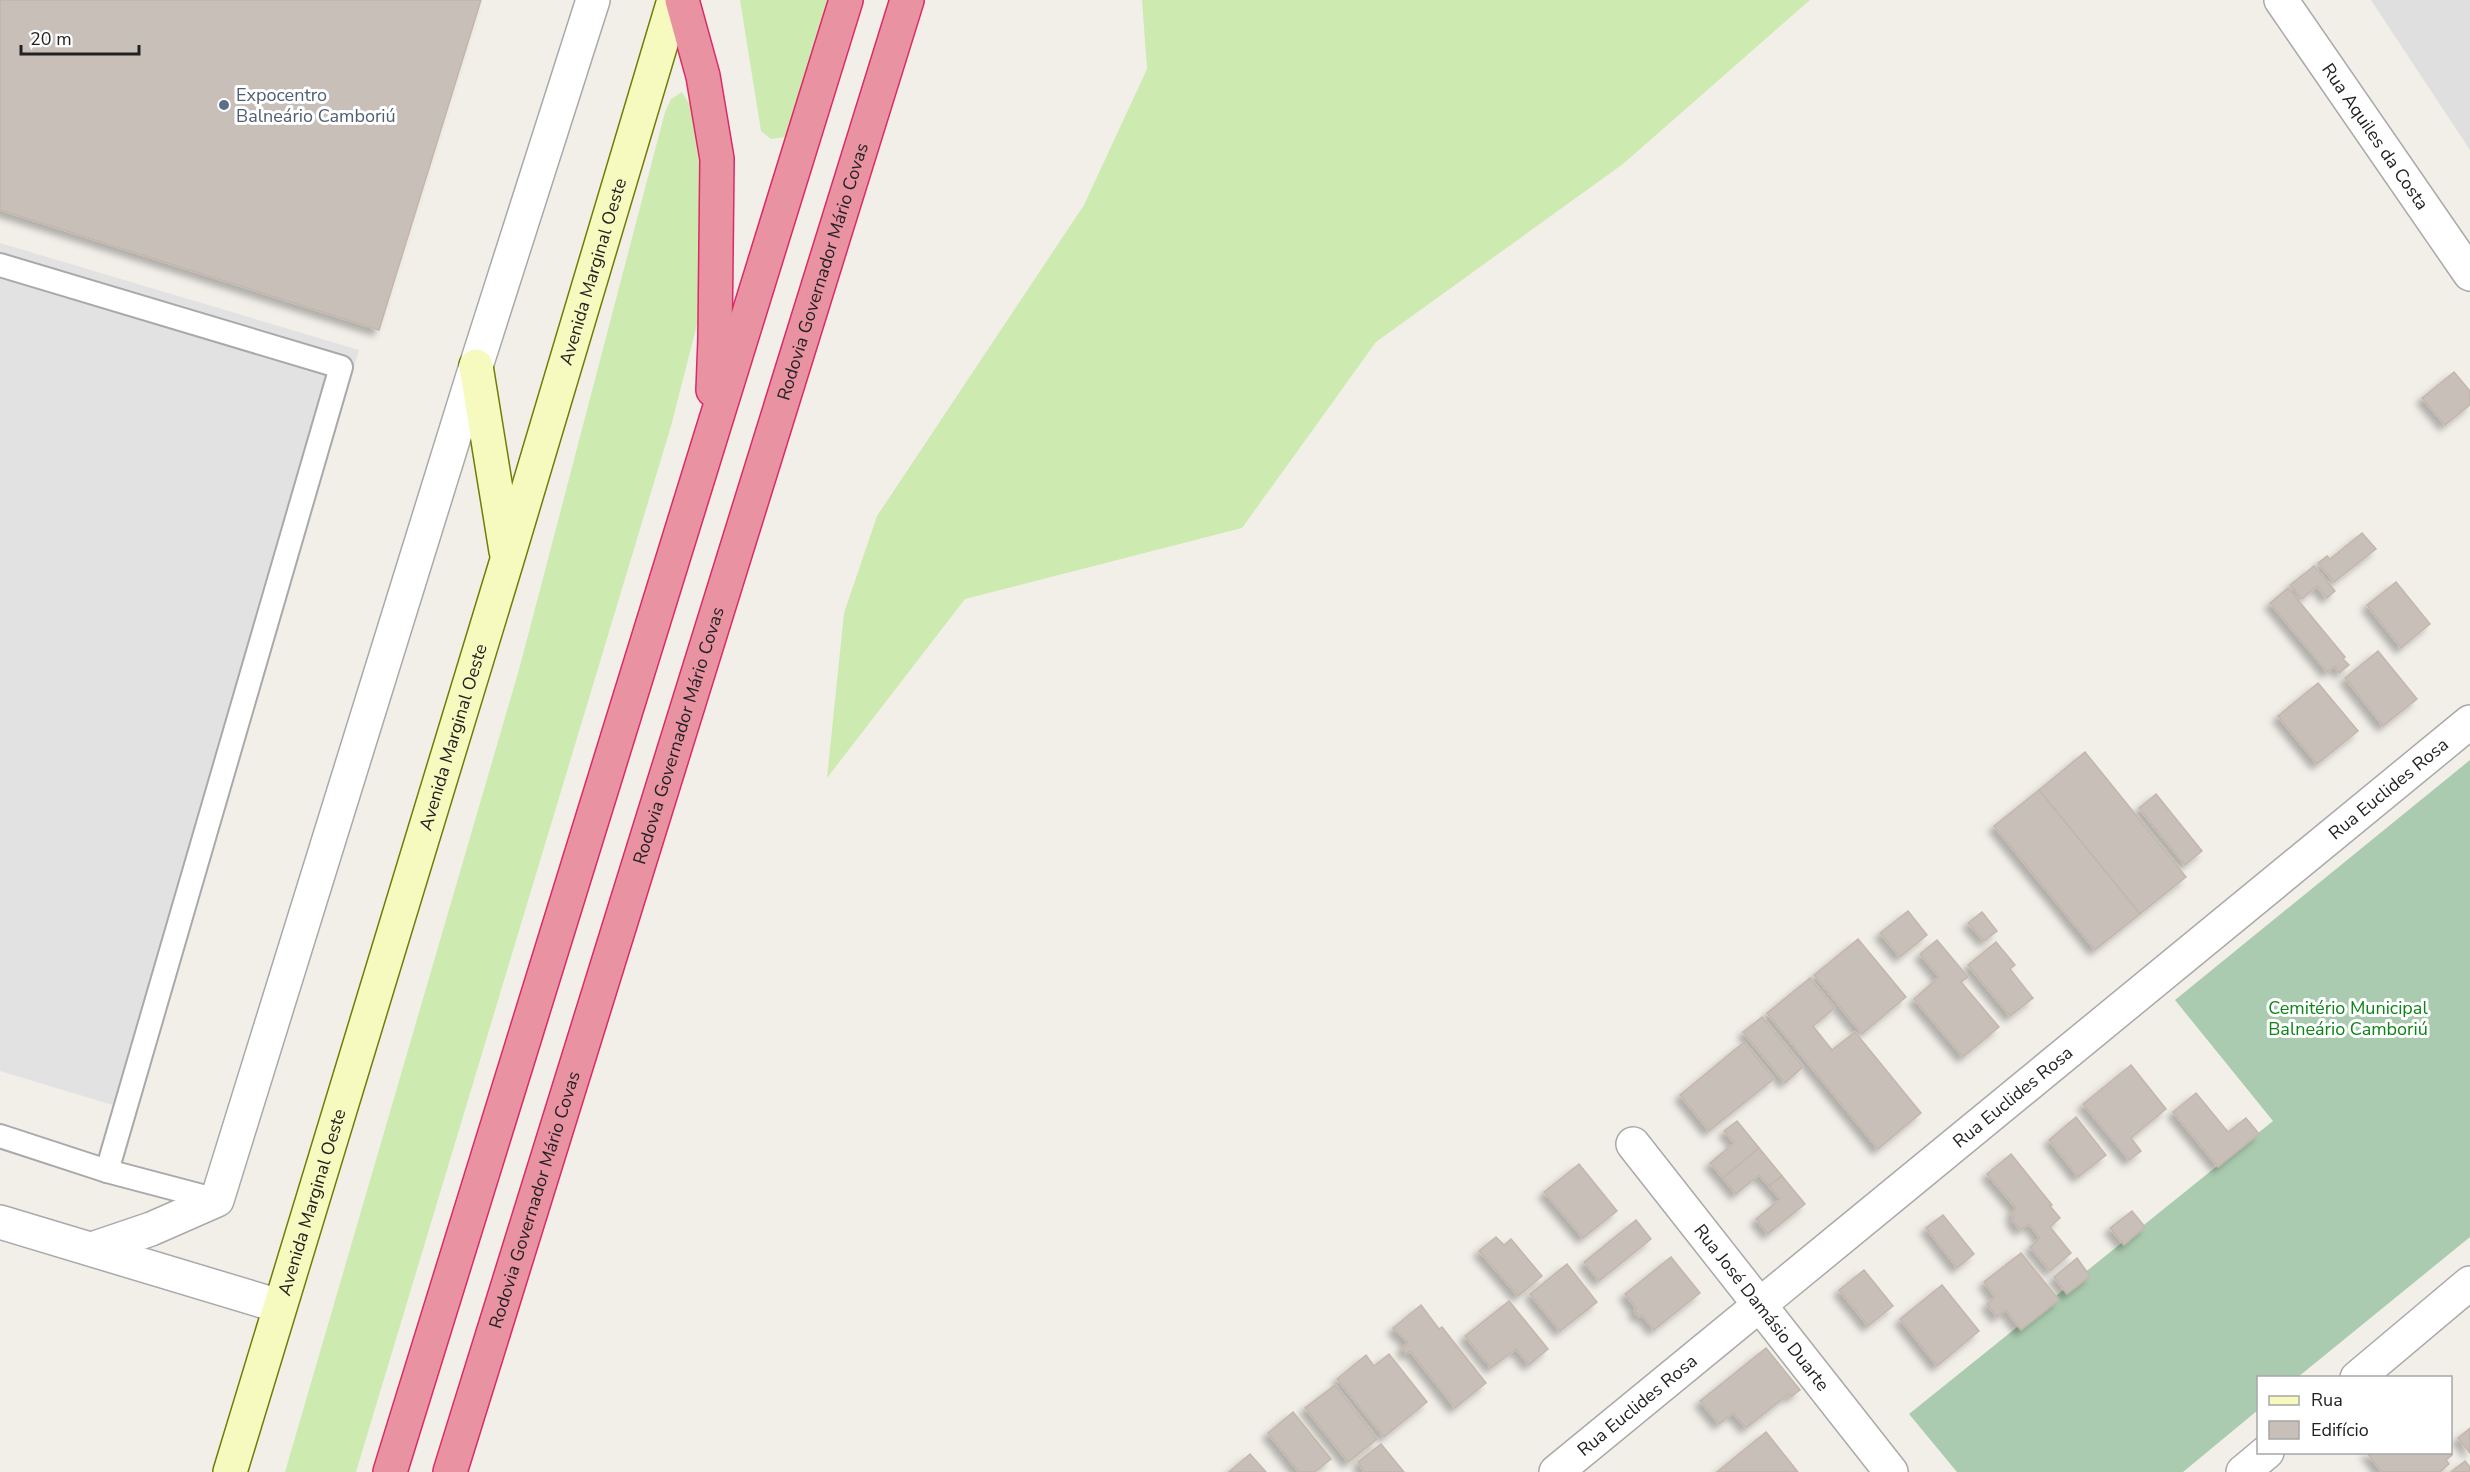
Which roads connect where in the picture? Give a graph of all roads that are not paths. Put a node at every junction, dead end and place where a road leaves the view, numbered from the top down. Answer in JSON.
{"nodes":[{"id":1,"x":593,"y":0,"type":"edge"},
{"id":2,"x":674,"y":0,"type":"edge"},
{"id":3,"x":682,"y":0,"type":"edge"},
{"id":4,"x":846,"y":0,"type":"edge"},
{"id":5,"x":907,"y":0,"type":"edge"},
{"id":6,"x":2281,"y":0,"type":"edge"},
{"id":7,"x":0,"y":265,"type":"edge"},
{"id":8,"x":2470,"y":274,"type":"edge"},
{"id":9,"x":476,"y":366,"type":"junction"},
{"id":10,"x":710,"y":440,"type":"junction"},
{"id":11,"x":507,"y":560,"type":"junction"},
{"id":12,"x":2470,"y":722,"type":"edge"},
{"id":13,"x":0,"y":1136,"type":"edge"},
{"id":14,"x":1633,"y":1144,"type":"dead end"},
{"id":15,"x":107,"y":1171,"type":"junction"},
{"id":16,"x":217,"y":1200,"type":"junction"},
{"id":17,"x":0,"y":1222,"type":"edge"},
{"id":18,"x":92,"y":1249,"type":"junction"},
{"id":19,"x":2470,"y":1283,"type":"edge"},
{"id":20,"x":279,"y":1306,"type":"junction"},
{"id":21,"x":1760,"y":1306,"type":"junction"},
{"id":22,"x":2357,"y":1376,"type":"edge"},
{"id":23,"x":2264,"y":1454,"type":"edge"},
{"id":24,"x":230,"y":1472,"type":"edge"},
{"id":25,"x":390,"y":1472,"type":"edge"},
{"id":26,"x":450,"y":1472,"type":"edge"},
{"id":27,"x":1556,"y":1472,"type":"edge"},
{"id":28,"x":1890,"y":1472,"type":"edge"},
{"id":29,"x":2243,"y":1472,"type":"edge"}],
"edges":[{"from":1,"to":9,"type":"street"},
{"from":2,"to":11,"type":"main road","name":"Avenida Marginal Oeste"},
{"from":3,"to":10,"type":"highway"},
{"from":4,"to":10,"type":"highway"},
{"from":5,"to":26,"type":"highway","name":"Rodovia Governador Mário Covas"},
{"from":6,"to":8,"type":"street","name":"Rua Aquiles da Costa"},
{"from":7,"to":15,"type":"lane"},
{"from":9,"to":11,"type":"main road"},
{"from":9,"to":16,"type":"street"},
{"from":10,"to":25,"type":"highway"},
{"from":11,"to":20,"type":"main road","name":"Avenida Marginal Oeste"},
{"from":12,"to":21,"type":"street","name":"Rua Euclides Rosa"},
{"from":13,"to":15,"type":"lane"},
{"from":14,"to":21,"type":"street","name":"Rua José Damásio Duarte"},
{"from":15,"to":16,"type":"lane"},
{"from":16,"to":18,"type":"street"},
{"from":17,"to":18,"type":"street"},
{"from":18,"to":20,"type":"street"},
{"from":19,"to":22,"type":"street"},
{"from":20,"to":24,"type":"main road","name":"Avenida Marginal Oeste"},
{"from":21,"to":27,"type":"street","name":"Rua Euclides Rosa"},
{"from":21,"to":28,"type":"street","name":"Rua José Damásio Duarte"},
{"from":23,"to":29,"type":"street"}]}
